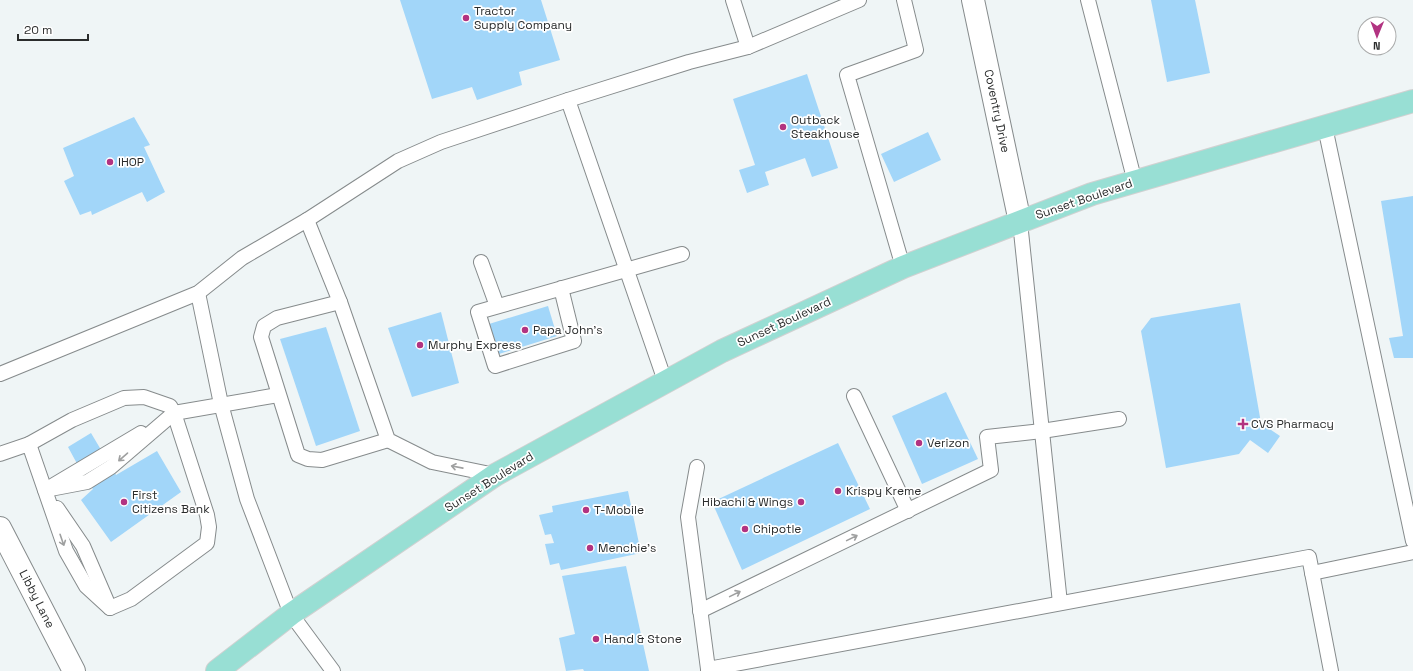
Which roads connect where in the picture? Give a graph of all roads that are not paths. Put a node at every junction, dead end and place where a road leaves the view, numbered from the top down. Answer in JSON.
{"nodes":[{"id":1,"x":733,"y":0,"type":"edge"},
{"id":2,"x":859,"y":0,"type":"edge"},
{"id":3,"x":904,"y":0,"type":"edge"},
{"id":4,"x":973,"y":0,"type":"edge"},
{"id":5,"x":1088,"y":0,"type":"edge"},
{"id":6,"x":748,"y":48,"type":"junction"},
{"id":7,"x":568,"y":100,"type":"junction"},
{"id":8,"x":1413,"y":102,"type":"edge"},
{"id":9,"x":1325,"y":127,"type":"junction"},
{"id":10,"x":1135,"y":182,"type":"junction"},
{"id":11,"x":307,"y":220,"type":"junction"},
{"id":12,"x":1020,"y":222,"type":"junction"},
{"id":13,"x":682,"y":254,"type":"dead end"},
{"id":14,"x":481,"y":262,"type":"dead end"},
{"id":15,"x":903,"y":267,"type":"junction"},
{"id":16,"x":626,"y":270,"type":"junction"},
{"id":17,"x":561,"y":288,"type":"junction"},
{"id":18,"x":198,"y":293,"type":"junction"},
{"id":19,"x":340,"y":302,"type":"junction"},
{"id":20,"x":498,"y":306,"type":"junction"},
{"id":21,"x":0,"y":374,"type":"edge"},
{"id":22,"x":666,"y":381,"type":"junction"},
{"id":23,"x":278,"y":395,"type":"junction"},
{"id":24,"x":854,"y":396,"type":"dead end"},
{"id":25,"x":221,"y":404,"type":"junction"},
{"id":26,"x":174,"y":412,"type":"junction"},
{"id":27,"x":1119,"y":419,"type":"dead end"},
{"id":28,"x":1042,"y":431,"type":"junction"},
{"id":29,"x":388,"y":440,"type":"junction"},
{"id":30,"x":29,"y":444,"type":"junction"},
{"id":31,"x":0,"y":454,"type":"edge"},
{"id":32,"x":698,"y":467,"type":"dead end"},
{"id":33,"x":495,"y":475,"type":"junction"},
{"id":34,"x":45,"y":490,"type":"junction"},
{"id":35,"x":908,"y":510,"type":"junction"},
{"id":36,"x":0,"y":528,"type":"edge"},
{"id":37,"x":1413,"y":541,"type":"edge"},
{"id":38,"x":1413,"y":552,"type":"edge"},
{"id":39,"x":1312,"y":573,"type":"junction"},
{"id":40,"x":1060,"y":603,"type":"junction"},
{"id":41,"x":700,"y":611,"type":"junction"},
{"id":42,"x":291,"y":614,"type":"junction"},
{"id":43,"x":708,"y":670,"type":"edge"},
{"id":44,"x":74,"y":671,"type":"edge"},
{"id":45,"x":217,"y":671,"type":"edge"},
{"id":46,"x":333,"y":671,"type":"edge"},
{"id":47,"x":1331,"y":671,"type":"edge"}],
"edges":[{"from":1,"to":6,"type":"lane"},
{"from":2,"to":6,"type":"lane"},
{"from":3,"to":15,"type":"lane"},
{"from":4,"to":12,"type":"street","name":"Coventry Drive"},
{"from":5,"to":10,"type":"lane"},
{"from":6,"to":7,"type":"lane"},
{"from":7,"to":11,"type":"lane"},
{"from":7,"to":16,"type":"lane"},
{"from":8,"to":9,"type":"main road","name":"Sunset Boulevard"},
{"from":9,"to":10,"type":"main road","name":"Sunset Boulevard"},
{"from":9,"to":37,"type":"lane"},
{"from":10,"to":12,"type":"main road","name":"Sunset Boulevard"},
{"from":11,"to":18,"type":"lane"},
{"from":11,"to":19,"type":"lane"},
{"from":12,"to":15,"type":"main road","name":"Sunset Boulevard"},
{"from":12,"to":28,"type":"lane"},
{"from":13,"to":16,"type":"lane"},
{"from":14,"to":20,"type":"lane"},
{"from":15,"to":22,"type":"main road","name":"Sunset Boulevard"},
{"from":16,"to":17,"type":"lane"},
{"from":16,"to":22,"type":"lane"},
{"from":17,"to":20,"type":"lane"},
{"from":17,"to":20,"type":"lane"},
{"from":18,"to":21,"type":"lane"},
{"from":18,"to":25,"type":"lane"},
{"from":19,"to":23,"type":"lane"},
{"from":19,"to":29,"type":"lane"},
{"from":22,"to":33,"type":"main road","name":"Sunset Boulevard"},
{"from":23,"to":25,"type":"lane"},
{"from":23,"to":29,"type":"lane"},
{"from":24,"to":35,"type":"lane"},
{"from":25,"to":26,"type":"lane"},
{"from":25,"to":42,"type":"lane"},
{"from":26,"to":30,"type":"lane"},
{"from":26,"to":34,"type":"lane","one_way":true},
{"from":34,"to":26,"type":"lane","one_way":true},
{"from":27,"to":28,"type":"lane"},
{"from":28,"to":35,"type":"lane"},
{"from":28,"to":40,"type":"lane"},
{"from":33,"to":29,"type":"lane","one_way":true},
{"from":30,"to":31,"type":"lane"},
{"from":30,"to":34,"type":"lane"},
{"from":32,"to":41,"type":"lane"},
{"from":33,"to":42,"type":"main road","name":"Sunset Boulevard"},
{"from":41,"to":35,"type":"lane","one_way":true},
{"from":36,"to":44,"type":"street","name":"Libby Lane"},
{"from":38,"to":39,"type":"lane"},
{"from":39,"to":40,"type":"lane"},
{"from":39,"to":47,"type":"lane"},
{"from":40,"to":43,"type":"lane"},
{"from":41,"to":43,"type":"lane"},
{"from":42,"to":45,"type":"main road","name":"Sunset Boulevard"},
{"from":42,"to":46,"type":"lane"}]}
